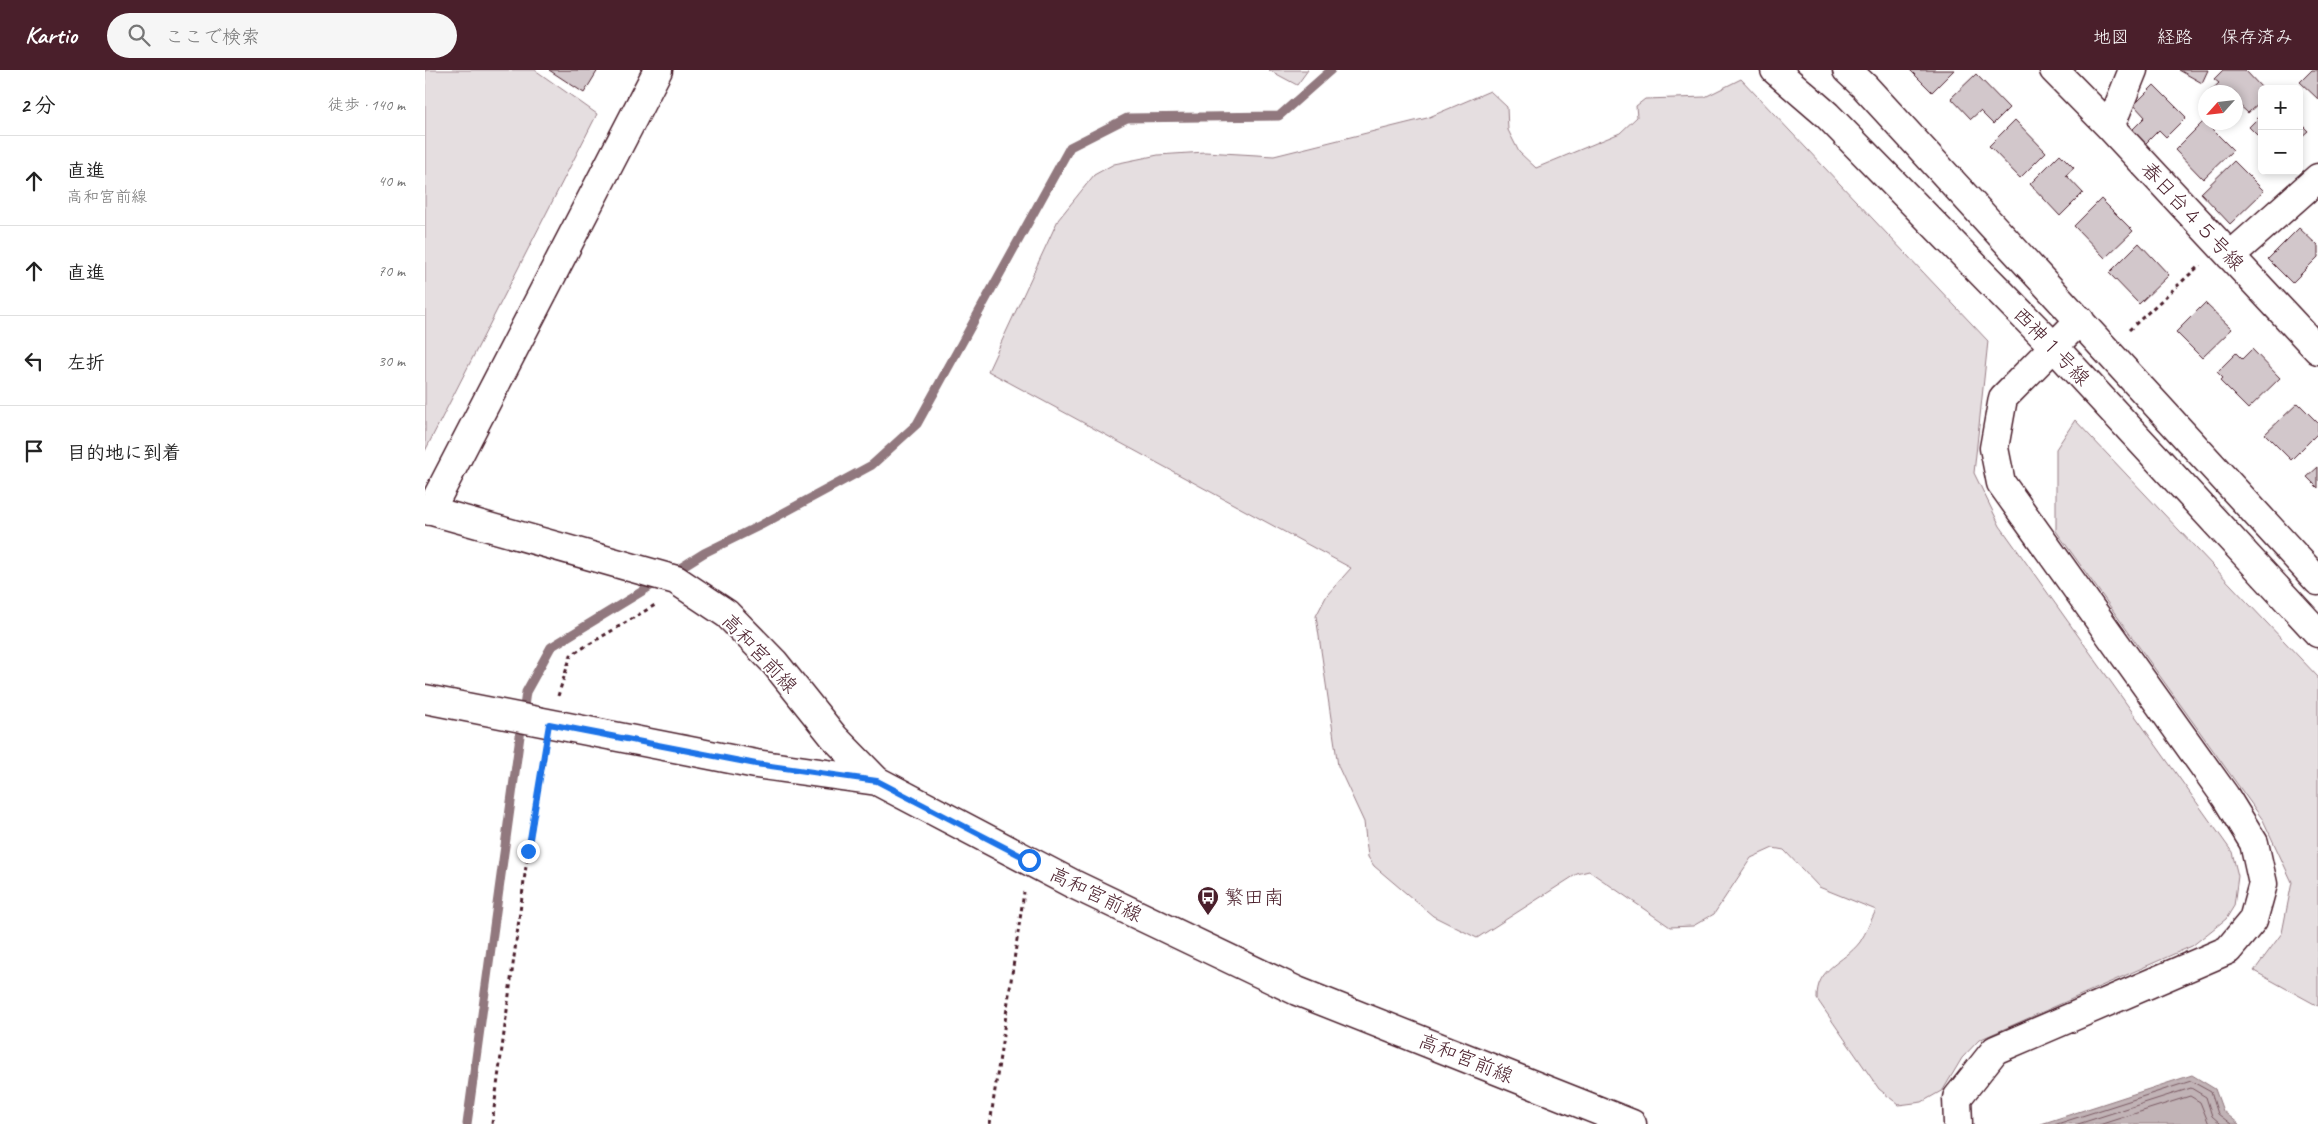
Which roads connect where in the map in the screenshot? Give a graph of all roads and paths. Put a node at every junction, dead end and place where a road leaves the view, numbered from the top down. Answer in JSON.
{"nodes":[{"id":1,"x":658,"y":70,"type":"edge"},
{"id":2,"x":1775,"y":70,"type":"edge"},
{"id":3,"x":1847,"y":70,"type":"edge"},
{"id":4,"x":2054,"y":70,"type":"edge"},
{"id":5,"x":2133,"y":70,"type":"edge"},
{"id":6,"x":2110,"y":127,"type":"junction"},
{"id":7,"x":2318,"y":178,"type":"edge"},
{"id":8,"x":2225,"y":251,"type":"junction"},
{"id":9,"x":2080,"y":320,"type":"junction"},
{"id":10,"x":2054,"y":347,"type":"junction"},
{"id":11,"x":2107,"y":350,"type":"junction"},
{"id":12,"x":2318,"y":350,"type":"edge"},
{"id":13,"x":428,"y":510,"type":"edge"},
{"id":14,"x":2318,"y":581,"type":"edge"},
{"id":15,"x":680,"y":584,"type":"junction"},
{"id":16,"x":2318,"y":633,"type":"edge"},
{"id":17,"x":425,"y":699,"type":"edge"},
{"id":18,"x":531,"y":720,"type":"junction"},
{"id":19,"x":877,"y":781,"type":"junction"},
{"id":20,"x":1029,"y":860,"type":"junction"},
{"id":21,"x":492,"y":1124,"type":"edge"},
{"id":22,"x":990,"y":1124,"type":"edge"},
{"id":23,"x":1631,"y":1124,"type":"edge"},
{"id":24,"x":1958,"y":1124,"type":"edge"}],
"edges":[{"from":1,"to":13,"type":"street"},
{"from":2,"to":10,"type":"street","name":"西神１号線"},
{"from":3,"to":9,"type":"street","name":"西神１号線"},
{"from":4,"to":6,"type":"street","name":"春日台４５号線"},
{"from":5,"to":6,"type":"street"},
{"from":6,"to":8,"type":"street","name":"春日台４５号線"},
{"from":7,"to":8,"type":"street"},
{"from":8,"to":11,"type":"path"},
{"from":8,"to":12,"type":"street","name":"春日台４５号線"},
{"from":9,"to":10,"type":"street"},
{"from":9,"to":11,"type":"street","name":"西神１号線"},
{"from":10,"to":16,"type":"street","name":"西神１号線"},
{"from":10,"to":24,"type":"street"},
{"from":11,"to":14,"type":"street","name":"西神１号線"},
{"from":13,"to":15,"type":"street","name":"高和宮前線"},
{"from":15,"to":18,"type":"path"},
{"from":15,"to":19,"type":"street","name":"高和宮前線"},
{"from":17,"to":18,"type":"street"},
{"from":18,"to":19,"type":"street"},
{"from":18,"to":21,"type":"path"},
{"from":19,"to":20,"type":"street","name":"高和宮前線"},
{"from":20,"to":22,"type":"path"},
{"from":20,"to":23,"type":"street","name":"高和宮前線"}]}
